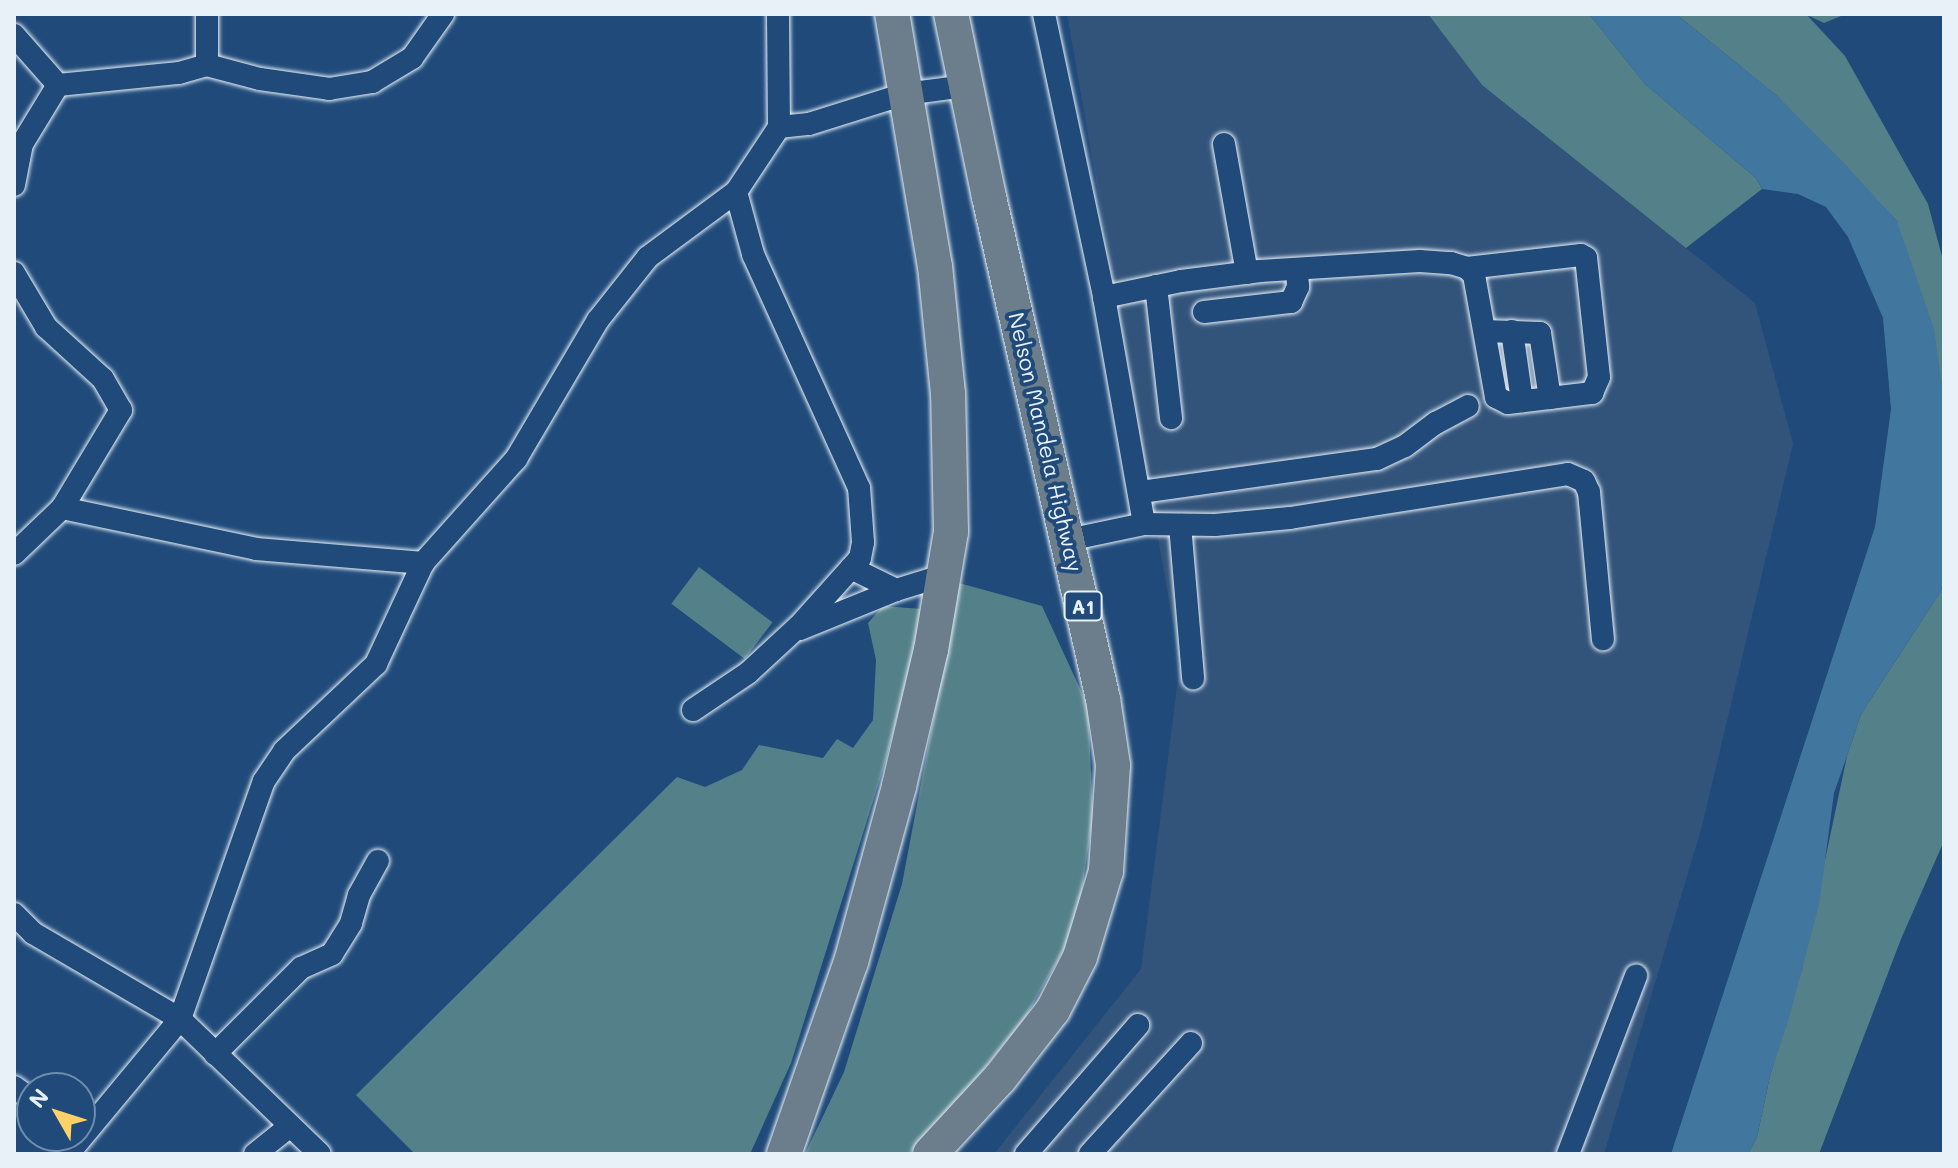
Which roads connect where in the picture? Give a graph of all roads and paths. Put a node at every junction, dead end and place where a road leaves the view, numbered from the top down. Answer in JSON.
{"nodes":[{"id":1,"x":207,"y":14,"type":"edge"},
{"id":2,"x":443,"y":14,"type":"edge"},
{"id":3,"x":778,"y":14,"type":"edge"},
{"id":4,"x":892,"y":14,"type":"edge"},
{"id":5,"x":951,"y":14,"type":"edge"},
{"id":6,"x":1044,"y":14,"type":"edge"},
{"id":7,"x":14,"y":35,"type":"edge"},
{"id":8,"x":207,"y":65,"type":"junction"},
{"id":9,"x":970,"y":80,"type":"junction"},
{"id":10,"x":58,"y":85,"type":"junction"},
{"id":11,"x":911,"y":102,"type":"junction"},
{"id":12,"x":779,"y":127,"type":"junction"},
{"id":13,"x":1224,"y":144,"type":"dead end"},
{"id":14,"x":14,"y":185,"type":"edge"},
{"id":15,"x":736,"y":192,"type":"junction"},
{"id":16,"x":1467,"y":268,"type":"junction"},
{"id":17,"x":1297,"y":269,"type":"junction"},
{"id":18,"x":14,"y":273,"type":"edge"},
{"id":19,"x":1247,"y":273,"type":"junction"},
{"id":20,"x":1156,"y":286,"type":"junction"},
{"id":21,"x":1104,"y":297,"type":"junction"},
{"id":22,"x":1204,"y":312,"type":"dead end"},
{"id":23,"x":1485,"y":331,"type":"junction"},
{"id":24,"x":1512,"y":331,"type":"junction"},
{"id":25,"x":1550,"y":398,"type":"junction"},
{"id":26,"x":1522,"y":401,"type":"junction"},
{"id":27,"x":1468,"y":406,"type":"dead end"},
{"id":28,"x":1171,"y":418,"type":"dead end"},
{"id":29,"x":1141,"y":492,"type":"junction"},
{"id":30,"x":62,"y":508,"type":"junction"},
{"id":31,"x":1144,"y":524,"type":"junction"},
{"id":32,"x":1180,"y":525,"type":"junction"},
{"id":33,"x":1068,"y":540,"type":"junction"},
{"id":34,"x":16,"y":546,"type":"edge"},
{"id":35,"x":423,"y":563,"type":"junction"},
{"id":36,"x":851,"y":568,"type":"junction"},
{"id":37,"x":945,"y":575,"type":"junction"},
{"id":38,"x":896,"y":590,"type":"junction"},
{"id":39,"x":792,"y":632,"type":"junction"},
{"id":40,"x":1603,"y":639,"type":"dead end"},
{"id":41,"x":1193,"y":678,"type":"dead end"},
{"id":42,"x":693,"y":710,"type":"dead end"},
{"id":43,"x":378,"y":861,"type":"dead end"},
{"id":44,"x":14,"y":914,"type":"edge"},
{"id":45,"x":1636,"y":976,"type":"dead end"},
{"id":46,"x":180,"y":1019,"type":"junction"},
{"id":47,"x":1138,"y":1025,"type":"dead end"},
{"id":48,"x":1191,"y":1043,"type":"dead end"},
{"id":49,"x":215,"y":1054,"type":"junction"},
{"id":50,"x":96,"y":1117,"type":"edge"},
{"id":51,"x":289,"y":1127,"type":"junction"},
{"id":52,"x":255,"y":1154,"type":"edge"},
{"id":53,"x":320,"y":1154,"type":"edge"},
{"id":54,"x":784,"y":1154,"type":"edge"},
{"id":55,"x":930,"y":1154,"type":"edge"},
{"id":56,"x":1026,"y":1154,"type":"edge"},
{"id":57,"x":1090,"y":1154,"type":"edge"},
{"id":58,"x":1568,"y":1154,"type":"edge"}],
"edges":[{"from":1,"to":8,"type":"street"},
{"from":2,"to":8,"type":"street"},
{"from":3,"to":12,"type":"street"},
{"from":4,"to":11,"type":"highway"},
{"from":5,"to":9,"type":"highway","name":"Nelson Mandela Highway","number":"A1"},
{"from":6,"to":21,"type":"street"},
{"from":7,"to":10,"type":"street"},
{"from":8,"to":10,"type":"street"},
{"from":9,"to":11,"type":"street"},
{"from":9,"to":33,"type":"highway","name":"Nelson Mandela Highway","number":"A1"},
{"from":10,"to":14,"type":"street"},
{"from":11,"to":12,"type":"street"},
{"from":11,"to":37,"type":"highway"},
{"from":12,"to":15,"type":"street"},
{"from":13,"to":19,"type":"street"},
{"from":15,"to":35,"type":"street"},
{"from":15,"to":36,"type":"street"},
{"from":16,"to":17,"type":"street"},
{"from":16,"to":23,"type":"street"},
{"from":16,"to":25,"type":"street"},
{"from":17,"to":19,"type":"street"},
{"from":17,"to":22,"type":"street"},
{"from":18,"to":30,"type":"street"},
{"from":19,"to":20,"type":"street"},
{"from":20,"to":21,"type":"street"},
{"from":20,"to":28,"type":"street"},
{"from":21,"to":29,"type":"street"},
{"from":23,"to":24,"type":"street"},
{"from":23,"to":26,"type":"street"},
{"from":24,"to":25,"type":"street"},
{"from":24,"to":26,"type":"street"},
{"from":25,"to":26,"type":"street"},
{"from":27,"to":29,"type":"street"},
{"from":29,"to":31,"type":"street"},
{"from":30,"to":34,"type":"street"},
{"from":30,"to":35,"type":"street"},
{"from":31,"to":32,"type":"street"},
{"from":31,"to":33,"type":"street"},
{"from":32,"to":40,"type":"street"},
{"from":32,"to":41,"type":"street"},
{"from":33,"to":55,"type":"highway","name":"Nelson Mandela Highway","number":"A1"},
{"from":35,"to":46,"type":"street"},
{"from":36,"to":38,"type":"street"},
{"from":36,"to":39,"type":"street"},
{"from":37,"to":38,"type":"street"},
{"from":37,"to":54,"type":"highway"},
{"from":38,"to":39,"type":"street"},
{"from":39,"to":42,"type":"street"},
{"from":43,"to":49,"type":"street"},
{"from":44,"to":46,"type":"street"},
{"from":45,"to":58,"type":"street"},
{"from":46,"to":49,"type":"street"},
{"from":46,"to":50,"type":"street"},
{"from":47,"to":56,"type":"street"},
{"from":48,"to":57,"type":"street"},
{"from":49,"to":51,"type":"street"},
{"from":51,"to":52,"type":"street"},
{"from":51,"to":53,"type":"street"}]}
